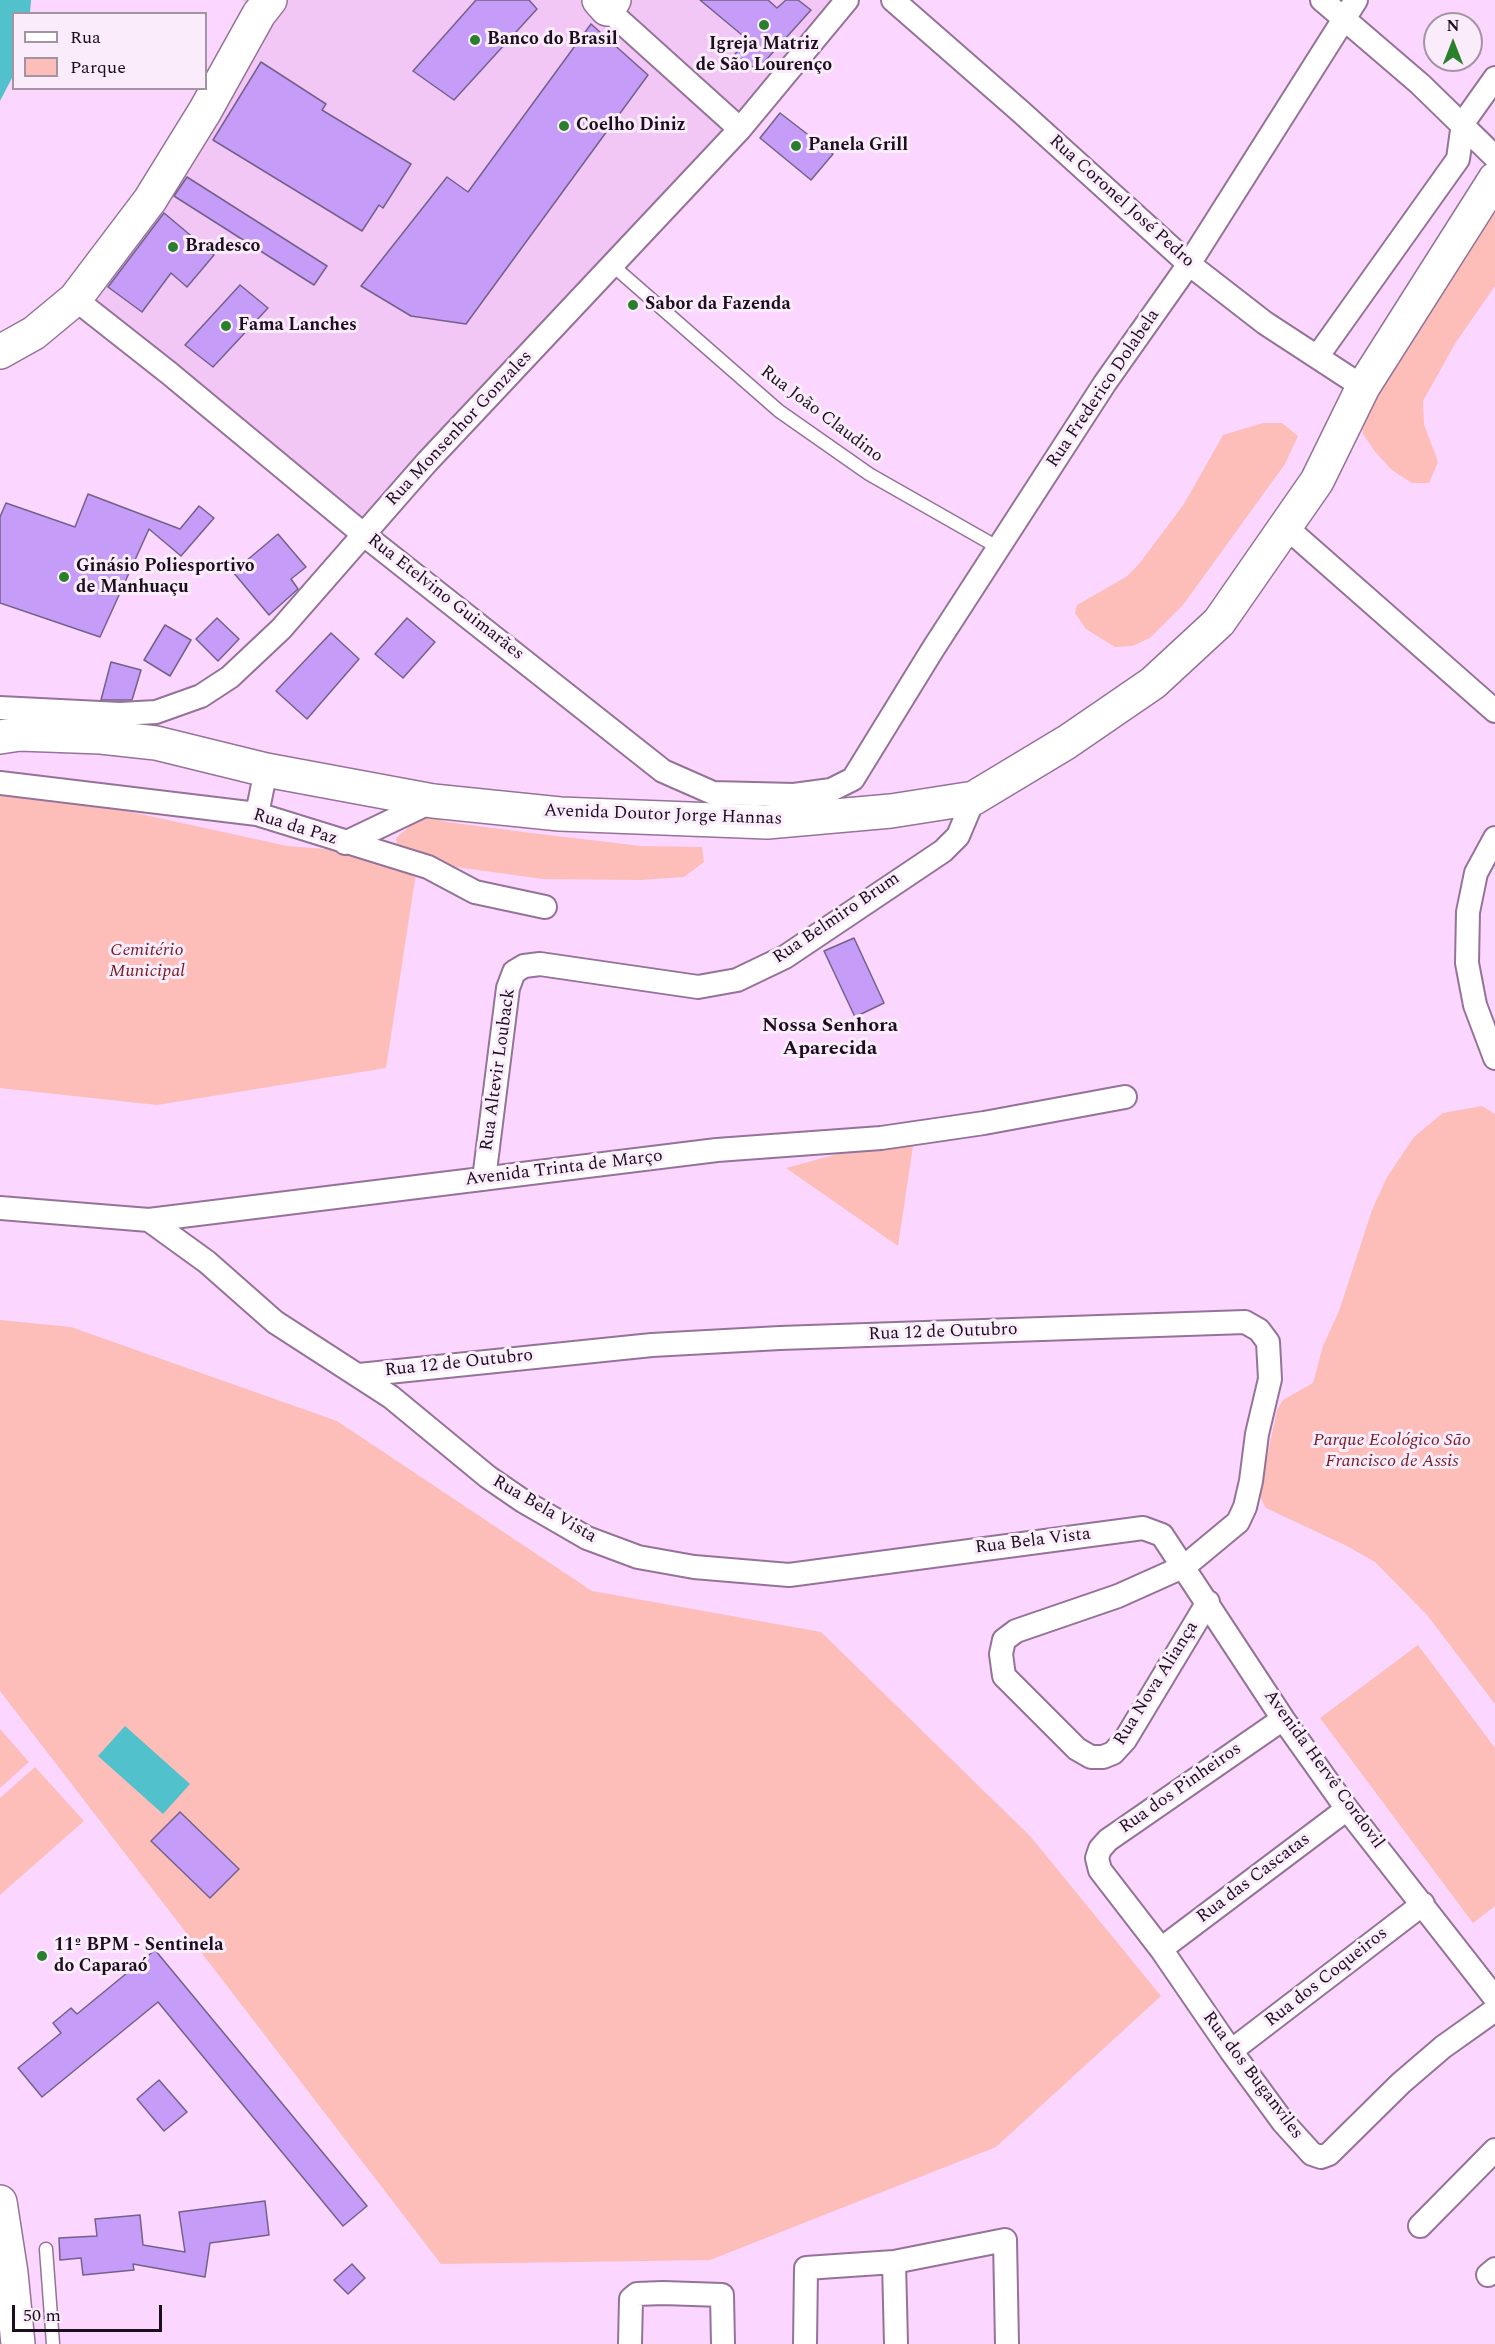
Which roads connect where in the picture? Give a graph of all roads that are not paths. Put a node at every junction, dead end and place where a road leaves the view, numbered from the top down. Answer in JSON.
{"nodes":[{"id":1,"x":847,"y":0,"type":"edge"},
{"id":2,"x":893,"y":0,"type":"edge"},
{"id":3,"x":1322,"y":0,"type":"edge"},
{"id":4,"x":606,"y":3,"type":"edge"},
{"id":5,"x":257,"y":5,"type":"edge"},
{"id":6,"x":1350,"y":9,"type":"edge"},
{"id":7,"x":1495,"y":78,"type":"edge"},
{"id":8,"x":1462,"y":123,"type":"junction"},
{"id":9,"x":740,"y":129,"type":"junction"},
{"id":10,"x":1495,"y":157,"type":"edge"},
{"id":11,"x":1495,"y":179,"type":"edge"},
{"id":12,"x":611,"y":264,"type":"junction"},
{"id":13,"x":1189,"y":264,"type":"junction"},
{"id":14,"x":75,"y":299,"type":"junction"},
{"id":15,"x":0,"y":352,"type":"edge"},
{"id":16,"x":1317,"y":357,"type":"junction"},
{"id":17,"x":1363,"y":387,"type":"junction"},
{"id":18,"x":1287,"y":528,"type":"junction"},
{"id":19,"x":363,"y":534,"type":"junction"},
{"id":20,"x":999,"y":548,"type":"junction"},
{"id":21,"x":0,"y":708,"type":"edge"},
{"id":22,"x":1495,"y":711,"type":"edge"},
{"id":23,"x":18,"y":726,"type":"edge"},
{"id":24,"x":266,"y":770,"type":"junction"},
{"id":25,"x":853,"y":779,"type":"joint"},
{"id":26,"x":0,"y":783,"type":"edge"},
{"id":27,"x":974,"y":798,"type":"junction"},
{"id":28,"x":433,"y":801,"type":"junction"},
{"id":29,"x":257,"y":814,"type":"junction"},
{"id":30,"x":1495,"y":838,"type":"edge"},
{"id":31,"x":345,"y":843,"type":"junction"},
{"id":32,"x":545,"y":907,"type":"dead end"},
{"id":33,"x":524,"y":966,"type":"joint"},
{"id":34,"x":1495,"y":1058,"type":"edge"},
{"id":35,"x":1125,"y":1097,"type":"dead end"},
{"id":36,"x":484,"y":1179,"type":"junction"},
{"id":37,"x":0,"y":1208,"type":"edge"},
{"id":38,"x":149,"y":1220,"type":"junction"},
{"id":39,"x":359,"y":1375,"type":"junction"},
{"id":40,"x":1162,"y":1535,"type":"joint"},
{"id":41,"x":1185,"y":1566,"type":"junction"},
{"id":42,"x":1208,"y":1602,"type":"junction"},
{"id":43,"x":1283,"y":1719,"type":"junction"},
{"id":44,"x":1347,"y":1809,"type":"junction"},
{"id":45,"x":1100,"y":1870,"type":"joint"},
{"id":46,"x":1423,"y":1904,"type":"junction"},
{"id":47,"x":1161,"y":1949,"type":"junction"},
{"id":48,"x":1495,"y":1998,"type":"edge"},
{"id":49,"x":1495,"y":2010,"type":"edge"},
{"id":50,"x":1232,"y":2051,"type":"junction"},
{"id":51,"x":1495,"y":2150,"type":"edge"},
{"id":52,"x":0,"y":2202,"type":"edge"},
{"id":53,"x":1420,"y":2226,"type":"dead end"},
{"id":54,"x":46,"y":2249,"type":"dead end"},
{"id":55,"x":894,"y":2262,"type":"junction"},
{"id":56,"x":18,"y":2344,"type":"edge"},
{"id":57,"x":53,"y":2344,"type":"edge"},
{"id":58,"x":630,"y":2344,"type":"edge"},
{"id":59,"x":723,"y":2344,"type":"edge"},
{"id":60,"x":805,"y":2344,"type":"edge"},
{"id":61,"x":896,"y":2344,"type":"edge"},
{"id":62,"x":1007,"y":2344,"type":"edge"}],
"edges":[{"from":1,"to":9,"type":"street","name":"Rua Monsenhor Gonzales"},
{"from":2,"to":13,"type":"street","name":"Rua Coronel José Pedro"},
{"from":3,"to":6,"type":"street"},
{"from":4,"to":9,"type":"street"},
{"from":5,"to":14,"type":"main road"},
{"from":6,"to":8,"type":"street"},
{"from":6,"to":13,"type":"street","name":"Rua Frederico Dolabela"},
{"from":7,"to":8,"type":"street"},
{"from":8,"to":10,"type":"street"},
{"from":8,"to":16,"type":"street"},
{"from":9,"to":12,"type":"street","name":"Rua Monsenhor Gonzales"},
{"from":11,"to":17,"type":"main road","name":"Avenida Doutor Jorge Hannas"},
{"from":12,"to":19,"type":"street","name":"Rua Monsenhor Gonzales"},
{"from":12,"to":20,"type":"lane","name":"Rua João Claudino"},
{"from":13,"to":16,"type":"street","name":"Rua Coronel José Pedro"},
{"from":13,"to":20,"type":"street","name":"Rua Frederico Dolabela"},
{"from":14,"to":15,"type":"main road"},
{"from":14,"to":19,"type":"street","name":"Rua Etelvino Guimarães"},
{"from":16,"to":17,"type":"street","name":"Rua Coronel José Pedro"},
{"from":17,"to":18,"type":"main road","name":"Avenida Doutor Jorge Hannas"},
{"from":18,"to":22,"type":"street"},
{"from":18,"to":27,"type":"main road","name":"Avenida Doutor Jorge Hannas"},
{"from":19,"to":23,"type":"street","name":"Rua Monsenhor Gonzales"},
{"from":19,"to":25,"type":"street","name":"Rua Etelvino Guimarães"},
{"from":20,"to":25,"type":"street","name":"Rua Frederico Dolabela"},
{"from":21,"to":23,"type":"street","name":"Rua Monsenhor Gonzales"},
{"from":23,"to":24,"type":"main road","name":"Avenida Doutor Jorge Hannas"},
{"from":24,"to":28,"type":"main road","name":"Avenida Doutor Jorge Hannas"},
{"from":24,"to":29,"type":"street"},
{"from":26,"to":29,"type":"street","name":"Rua da Paz"},
{"from":27,"to":28,"type":"main road","name":"Avenida Doutor Jorge Hannas"},
{"from":27,"to":33,"type":"street","name":"Rua Belmiro Brum"},
{"from":28,"to":31,"type":"street"},
{"from":29,"to":31,"type":"street","name":"Rua da Paz"},
{"from":30,"to":34,"type":"street"},
{"from":31,"to":32,"type":"street","name":"Rua da Paz"},
{"from":33,"to":36,"type":"street","name":"Rua Altevir Louback"},
{"from":35,"to":36,"type":"street","name":"Avenida Trinta de Março"},
{"from":36,"to":38,"type":"street","name":"Avenida Trinta de Março"},
{"from":37,"to":38,"type":"street","name":"Avenida Trinta de Março"},
{"from":38,"to":39,"type":"street","name":"Rua Bela Vista"},
{"from":39,"to":40,"type":"street","name":"Rua Bela Vista"},
{"from":39,"to":41,"type":"street","name":"Rua 12 de Outubro"},
{"from":40,"to":41,"type":"street","name":"Avenida Hervê Cordovil"},
{"from":41,"to":42,"type":"street","name":"Avenida Hervê Cordovil"},
{"from":41,"to":42,"type":"street","name":"Rua Nova Aliança"},
{"from":42,"to":43,"type":"street","name":"Avenida Hervê Cordovil"},
{"from":43,"to":44,"type":"street","name":"Avenida Hervê Cordovil"},
{"from":43,"to":45,"type":"street","name":"Rua dos Pinheiros"},
{"from":44,"to":46,"type":"street","name":"Avenida Hervê Cordovil"},
{"from":44,"to":47,"type":"street","name":"Rua das Cascatas"},
{"from":45,"to":47,"type":"street","name":"Rua dos Buganviles"},
{"from":46,"to":48,"type":"street","name":"Avenida Hervê Cordovil"},
{"from":46,"to":50,"type":"street","name":"Rua dos Coqueiros"},
{"from":47,"to":50,"type":"street","name":"Rua dos Buganviles"},
{"from":49,"to":50,"type":"street","name":"Rua dos Buganviles"},
{"from":51,"to":53,"type":"street"},
{"from":52,"to":56,"type":"main road"},
{"from":54,"to":57,"type":"lane"},
{"from":55,"to":60,"type":"street"},
{"from":55,"to":61,"type":"street"},
{"from":55,"to":62,"type":"street"},
{"from":58,"to":59,"type":"street"}]}
